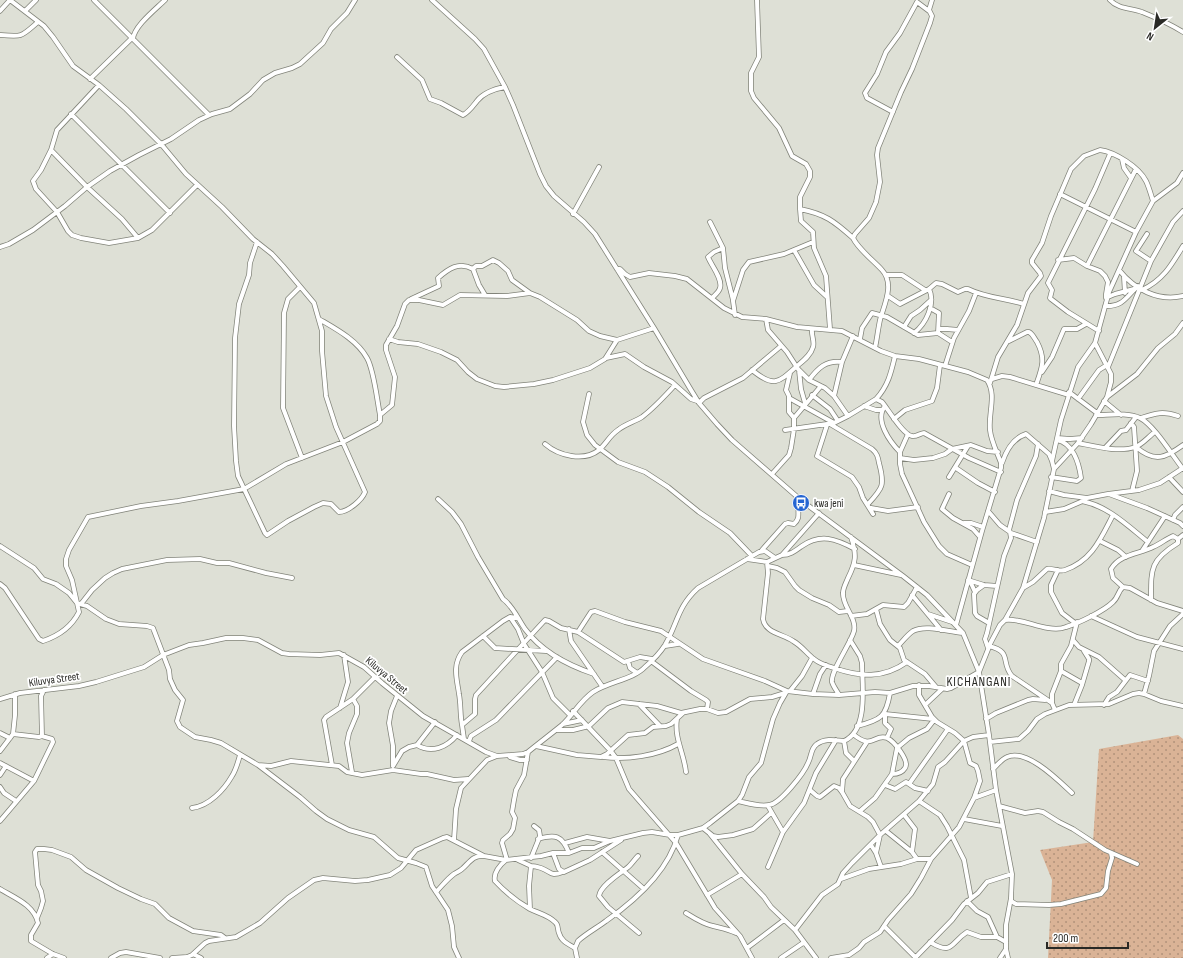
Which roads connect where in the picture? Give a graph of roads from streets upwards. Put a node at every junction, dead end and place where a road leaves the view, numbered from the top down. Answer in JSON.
{"nodes":[{"id":1,"x":10,"y":0,"type":"edge"},
{"id":2,"x":36,"y":0,"type":"edge"},
{"id":3,"x":165,"y":0,"type":"edge"},
{"id":4,"x":355,"y":0,"type":"edge"},
{"id":5,"x":432,"y":0,"type":"edge"},
{"id":6,"x":757,"y":0,"type":"edge"},
{"id":7,"x":932,"y":0,"type":"edge"},
{"id":8,"x":1110,"y":0,"type":"edge"},
{"id":9,"x":95,"y":1,"type":"edge"},
{"id":10,"x":25,"y":11,"type":"junction"},
{"id":11,"x":929,"y":11,"type":"junction"},
{"id":12,"x":0,"y":12,"type":"edge"},
{"id":13,"x":38,"y":22,"type":"junction"},
{"id":14,"x":1183,"y":32,"type":"edge"},
{"id":15,"x":0,"y":35,"type":"edge"},
{"id":16,"x":132,"y":39,"type":"junction"},
{"id":17,"x":397,"y":57,"type":"dead end"},
{"id":18,"x":90,"y":79,"type":"junction"},
{"id":19,"x":98,"y":85,"type":"junction"},
{"id":20,"x":505,"y":87,"type":"junction"},
{"id":21,"x":893,"y":112,"type":"junction"},
{"id":22,"x":71,"y":114,"type":"junction"},
{"id":23,"x":209,"y":115,"type":"junction"},
{"id":24,"x":161,"y":144,"type":"junction"},
{"id":25,"x":51,"y":150,"type":"junction"},
{"id":26,"x":1110,"y":154,"type":"junction"},
{"id":27,"x":1122,"y":159,"type":"junction"},
{"id":28,"x":121,"y":165,"type":"junction"},
{"id":29,"x":599,"y":167,"type":"dead end"},
{"id":30,"x":1136,"y":169,"type":"junction"},
{"id":31,"x":1183,"y":173,"type":"edge"},
{"id":32,"x":1132,"y":178,"type":"junction"},
{"id":33,"x":198,"y":185,"type":"junction"},
{"id":34,"x":87,"y":187,"type":"junction"},
{"id":35,"x":1060,"y":194,"type":"junction"},
{"id":36,"x":1153,"y":201,"type":"junction"},
{"id":37,"x":1086,"y":207,"type":"junction"},
{"id":38,"x":800,"y":209,"type":"junction"},
{"id":39,"x":1183,"y":210,"type":"edge"},
{"id":40,"x":57,"y":212,"type":"junction"},
{"id":41,"x":170,"y":213,"type":"junction"},
{"id":42,"x":573,"y":214,"type":"junction"},
{"id":43,"x":1111,"y":219,"type":"junction"},
{"id":44,"x":710,"y":222,"type":"dead end"},
{"id":45,"x":1136,"y":232,"type":"junction"},
{"id":46,"x":1147,"y":234,"type":"dead end"},
{"id":47,"x":138,"y":238,"type":"junction"},
{"id":48,"x":853,"y":238,"type":"junction"},
{"id":49,"x":257,"y":242,"type":"junction"},
{"id":50,"x":813,"y":242,"type":"junction"},
{"id":51,"x":1183,"y":246,"type":"edge"},
{"id":52,"x":0,"y":247,"type":"edge"},
{"id":53,"x":723,"y":248,"type":"junction"},
{"id":54,"x":794,"y":250,"type":"junction"},
{"id":55,"x":1058,"y":260,"type":"junction"},
{"id":56,"x":1151,"y":261,"type":"junction"},
{"id":57,"x":1087,"y":266,"type":"junction"},
{"id":58,"x":473,"y":269,"type":"junction"},
{"id":59,"x":617,"y":269,"type":"junction"},
{"id":60,"x":1119,"y":270,"type":"junction"},
{"id":61,"x":886,"y":275,"type":"junction"},
{"id":62,"x":1124,"y":277,"type":"junction"},
{"id":63,"x":300,"y":287,"type":"junction"},
{"id":64,"x":1138,"y":289,"type":"junction"},
{"id":65,"x":927,"y":290,"type":"junction"},
{"id":66,"x":1125,"y":291,"type":"junction"},
{"id":67,"x":530,"y":293,"type":"junction"},
{"id":68,"x":976,"y":293,"type":"junction"},
{"id":69,"x":485,"y":295,"type":"junction"},
{"id":70,"x":888,"y":296,"type":"junction"},
{"id":71,"x":1183,"y":296,"type":"edge"},
{"id":72,"x":712,"y":298,"type":"junction"},
{"id":73,"x":827,"y":298,"type":"junction"},
{"id":74,"x":932,"y":299,"type":"junction"},
{"id":75,"x":1125,"y":299,"type":"junction"},
{"id":76,"x":409,"y":300,"type":"junction"},
{"id":77,"x":733,"y":300,"type":"junction"},
{"id":78,"x":1106,"y":301,"type":"junction"},
{"id":79,"x":1024,"y":304,"type":"junction"},
{"id":80,"x":930,"y":308,"type":"junction"},
{"id":81,"x":735,"y":314,"type":"junction"},
{"id":82,"x":881,"y":315,"type":"junction"},
{"id":83,"x":319,"y":319,"type":"junction"},
{"id":84,"x":766,"y":319,"type":"junction"},
{"id":85,"x":1183,"y":323,"type":"edge"},
{"id":86,"x":1086,"y":324,"type":"junction"},
{"id":87,"x":904,"y":327,"type":"junction"},
{"id":88,"x":654,"y":328,"type":"junction"},
{"id":89,"x":812,"y":328,"type":"junction"},
{"id":90,"x":830,"y":329,"type":"junction"},
{"id":91,"x":958,"y":330,"type":"junction"},
{"id":92,"x":1178,"y":330,"type":"junction"},
{"id":93,"x":938,"y":331,"type":"junction"},
{"id":94,"x":1099,"y":331,"type":"junction"},
{"id":95,"x":914,"y":333,"type":"junction"},
{"id":96,"x":1183,"y":334,"type":"edge"},
{"id":97,"x":853,"y":336,"type":"junction"},
{"id":98,"x":389,"y":339,"type":"junction"},
{"id":99,"x":860,"y":339,"type":"junction"},
{"id":100,"x":617,"y":340,"type":"junction"},
{"id":101,"x":952,"y":342,"type":"junction"},
{"id":102,"x":1007,"y":342,"type":"junction"},
{"id":103,"x":1095,"y":343,"type":"junction"},
{"id":104,"x":781,"y":346,"type":"junction"},
{"id":105,"x":875,"y":348,"type":"junction"},
{"id":106,"x":895,"y":356,"type":"junction"},
{"id":107,"x":605,"y":359,"type":"junction"},
{"id":108,"x":842,"y":362,"type":"junction"},
{"id":109,"x":942,"y":366,"type":"junction"},
{"id":110,"x":1107,"y":366,"type":"junction"},
{"id":111,"x":797,"y":368,"type":"junction"},
{"id":112,"x":752,"y":370,"type":"junction"},
{"id":113,"x":790,"y":373,"type":"junction"},
{"id":114,"x":1040,"y":374,"type":"junction"},
{"id":115,"x":809,"y":380,"type":"junction"},
{"id":116,"x":991,"y":381,"type":"junction"},
{"id":117,"x":675,"y":385,"type":"junction"},
{"id":118,"x":1036,"y":385,"type":"junction"},
{"id":119,"x":820,"y":386,"type":"junction"},
{"id":120,"x":1069,"y":393,"type":"junction"},
{"id":121,"x":589,"y":394,"type":"dead end"},
{"id":122,"x":812,"y":395,"type":"junction"},
{"id":123,"x":834,"y":396,"type":"junction"},
{"id":124,"x":789,"y":398,"type":"junction"},
{"id":125,"x":876,"y":399,"type":"junction"},
{"id":126,"x":1078,"y":399,"type":"junction"},
{"id":127,"x":1106,"y":399,"type":"junction"},
{"id":128,"x":698,"y":402,"type":"junction"},
{"id":129,"x":804,"y":404,"type":"junction"},
{"id":130,"x":864,"y":406,"type":"junction"},
{"id":131,"x":885,"y":406,"type":"junction"},
{"id":132,"x":882,"y":410,"type":"junction"},
{"id":133,"x":1097,"y":414,"type":"junction"},
{"id":134,"x":380,"y":415,"type":"junction"},
{"id":135,"x":1121,"y":415,"type":"junction"},
{"id":136,"x":848,"y":416,"type":"junction"},
{"id":137,"x":1178,"y":416,"type":"dead end"},
{"id":138,"x":1136,"y":417,"type":"junction"},
{"id":139,"x":794,"y":418,"type":"junction"},
{"id":140,"x":894,"y":418,"type":"junction"},
{"id":141,"x":1141,"y":418,"type":"junction"},
{"id":142,"x":838,"y":421,"type":"junction"},
{"id":143,"x":1131,"y":423,"type":"junction"},
{"id":144,"x":830,"y":424,"type":"junction"},
{"id":145,"x":794,"y":428,"type":"junction"},
{"id":146,"x":784,"y":430,"type":"dead end"},
{"id":147,"x":1155,"y":432,"type":"junction"},
{"id":148,"x":908,"y":434,"type":"junction"},
{"id":149,"x":1082,"y":438,"type":"junction"},
{"id":150,"x":1057,"y":439,"type":"junction"},
{"id":151,"x":343,"y":442,"type":"junction"},
{"id":152,"x":1078,"y":443,"type":"junction"},
{"id":153,"x":545,"y":444,"type":"dead end"},
{"id":154,"x":1038,"y":444,"type":"junction"},
{"id":155,"x":1183,"y":445,"type":"edge"},
{"id":156,"x":968,"y":446,"type":"junction"},
{"id":157,"x":1135,"y":447,"type":"junction"},
{"id":158,"x":1105,"y":448,"type":"junction"},
{"id":159,"x":601,"y":449,"type":"junction"},
{"id":160,"x":952,"y":449,"type":"junction"},
{"id":161,"x":1072,"y":450,"type":"junction"},
{"id":162,"x":997,"y":451,"type":"junction"},
{"id":163,"x":1006,"y":451,"type":"junction"},
{"id":164,"x":900,"y":452,"type":"junction"},
{"id":165,"x":1171,"y":454,"type":"junction"},
{"id":166,"x":963,"y":455,"type":"junction"},
{"id":167,"x":302,"y":458,"type":"junction"},
{"id":168,"x":900,"y":458,"type":"junction"},
{"id":169,"x":1052,"y":461,"type":"junction"},
{"id":170,"x":1001,"y":463,"type":"junction"},
{"id":171,"x":956,"y":468,"type":"junction"},
{"id":172,"x":1183,"y":468,"type":"edge"},
{"id":173,"x":1054,"y":469,"type":"junction"},
{"id":174,"x":1001,"y":472,"type":"junction"},
{"id":175,"x":772,"y":474,"type":"junction"},
{"id":176,"x":949,"y":477,"type":"dead end"},
{"id":177,"x":1169,"y":477,"type":"junction"},
{"id":178,"x":1051,"y":478,"type":"junction"},
{"id":179,"x":244,"y":488,"type":"junction"},
{"id":180,"x":1049,"y":491,"type":"junction"},
{"id":181,"x":1132,"y":491,"type":"junction"},
{"id":182,"x":994,"y":492,"type":"junction"},
{"id":183,"x":1183,"y":492,"type":"edge"},
{"id":184,"x":949,"y":494,"type":"dead end"},
{"id":185,"x":1108,"y":494,"type":"junction"},
{"id":186,"x":1087,"y":498,"type":"junction"},
{"id":187,"x":438,"y":499,"type":"dead end"},
{"id":188,"x":802,"y":501,"type":"junction"},
{"id":189,"x":1082,"y":501,"type":"junction"},
{"id":190,"x":868,"y":504,"type":"junction"},
{"id":191,"x":918,"y":507,"type":"junction"},
{"id":192,"x":1183,"y":507,"type":"edge"},
{"id":193,"x":870,"y":508,"type":"junction"},
{"id":194,"x":988,"y":511,"type":"junction"},
{"id":195,"x":1045,"y":512,"type":"junction"},
{"id":196,"x":818,"y":513,"type":"junction"},
{"id":197,"x":873,"y":514,"type":"dead end"},
{"id":198,"x":1113,"y":515,"type":"junction"},
{"id":199,"x":1165,"y":516,"type":"junction"},
{"id":200,"x":1173,"y":520,"type":"junction"},
{"id":201,"x":962,"y":523,"type":"junction"},
{"id":202,"x":1183,"y":526,"type":"edge"},
{"id":203,"x":983,"y":527,"type":"junction"},
{"id":204,"x":1010,"y":532,"type":"junction"},
{"id":205,"x":1183,"y":535,"type":"edge"},
{"id":206,"x":851,"y":537,"type":"junction"},
{"id":207,"x":980,"y":537,"type":"junction"},
{"id":208,"x":1178,"y":539,"type":"junction"},
{"id":209,"x":1100,"y":541,"type":"junction"},
{"id":210,"x":1037,"y":542,"type":"junction"},
{"id":211,"x":1148,"y":542,"type":"junction"},
{"id":212,"x":0,"y":546,"type":"edge"},
{"id":213,"x":855,"y":549,"type":"junction"},
{"id":214,"x":762,"y":550,"type":"junction"},
{"id":215,"x":1142,"y":552,"type":"junction"},
{"id":216,"x":782,"y":555,"type":"junction"},
{"id":217,"x":752,"y":556,"type":"junction"},
{"id":218,"x":1126,"y":557,"type":"junction"},
{"id":219,"x":775,"y":558,"type":"junction"},
{"id":220,"x":746,"y":559,"type":"junction"},
{"id":221,"x":768,"y":564,"type":"junction"},
{"id":222,"x":972,"y":565,"type":"junction"},
{"id":223,"x":854,"y":566,"type":"junction"},
{"id":224,"x":1058,"y":570,"type":"junction"},
{"id":225,"x":903,"y":576,"type":"junction"},
{"id":226,"x":292,"y":578,"type":"dead end"},
{"id":227,"x":969,"y":580,"type":"junction"},
{"id":228,"x":0,"y":584,"type":"edge"},
{"id":229,"x":984,"y":584,"type":"junction"},
{"id":230,"x":997,"y":586,"type":"junction"},
{"id":231,"x":917,"y":587,"type":"junction"},
{"id":232,"x":1123,"y":587,"type":"junction"},
{"id":233,"x":1023,"y":588,"type":"junction"},
{"id":234,"x":975,"y":592,"type":"junction"},
{"id":235,"x":912,"y":595,"type":"junction"},
{"id":236,"x":1151,"y":600,"type":"junction"},
{"id":237,"x":79,"y":603,"type":"junction"},
{"id":238,"x":876,"y":609,"type":"junction"},
{"id":239,"x":848,"y":610,"type":"junction"},
{"id":240,"x":1183,"y":611,"type":"edge"},
{"id":241,"x":927,"y":614,"type":"junction"},
{"id":242,"x":1183,"y":614,"type":"edge"},
{"id":243,"x":851,"y":616,"type":"junction"},
{"id":244,"x":1091,"y":616,"type":"junction"},
{"id":245,"x":510,"y":617,"type":"junction"},
{"id":246,"x":518,"y":618,"type":"junction"},
{"id":247,"x":1005,"y":620,"type":"junction"},
{"id":248,"x":989,"y":623,"type":"junction"},
{"id":249,"x":1076,"y":623,"type":"junction"},
{"id":250,"x":955,"y":624,"type":"junction"},
{"id":251,"x":569,"y":629,"type":"junction"},
{"id":252,"x":941,"y":630,"type":"junction"},
{"id":253,"x":578,"y":632,"type":"junction"},
{"id":254,"x":963,"y":633,"type":"junction"},
{"id":255,"x":483,"y":636,"type":"junction"},
{"id":256,"x":531,"y":636,"type":"junction"},
{"id":257,"x":669,"y":636,"type":"junction"},
{"id":258,"x":850,"y":640,"type":"junction"},
{"id":259,"x":1073,"y":640,"type":"junction"},
{"id":260,"x":1158,"y":643,"type":"junction"},
{"id":261,"x":524,"y":644,"type":"junction"},
{"id":262,"x":678,"y":644,"type":"junction"},
{"id":263,"x":665,"y":646,"type":"junction"},
{"id":264,"x":898,"y":646,"type":"junction"},
{"id":265,"x":988,"y":647,"type":"junction"},
{"id":266,"x":1183,"y":648,"type":"edge"},
{"id":267,"x":519,"y":649,"type":"junction"},
{"id":268,"x":528,"y":650,"type":"junction"},
{"id":269,"x":1084,"y":650,"type":"junction"},
{"id":270,"x":546,"y":651,"type":"junction"},
{"id":271,"x":344,"y":655,"type":"junction"},
{"id":272,"x":161,"y":656,"type":"junction"},
{"id":273,"x":557,"y":657,"type":"junction"},
{"id":274,"x":812,"y":658,"type":"junction"},
{"id":275,"x":653,"y":659,"type":"junction"},
{"id":276,"x":628,"y":661,"type":"junction"},
{"id":277,"x":907,"y":662,"type":"junction"},
{"id":278,"x":826,"y":665,"type":"junction"},
{"id":279,"x":658,"y":666,"type":"junction"},
{"id":280,"x":836,"y":669,"type":"junction"},
{"id":281,"x":542,"y":672,"type":"junction"},
{"id":282,"x":979,"y":672,"type":"junction"},
{"id":283,"x":1061,"y":672,"type":"junction"},
{"id":284,"x":637,"y":673,"type":"junction"},
{"id":285,"x":594,"y":674,"type":"junction"},
{"id":286,"x":862,"y":676,"type":"junction"},
{"id":287,"x":375,"y":677,"type":"junction"},
{"id":288,"x":1125,"y":680,"type":"junction"},
{"id":289,"x":1148,"y":681,"type":"junction"},
{"id":290,"x":1082,"y":685,"type":"junction"},
{"id":291,"x":602,"y":686,"type":"junction"},
{"id":292,"x":920,"y":686,"type":"junction"},
{"id":293,"x":936,"y":687,"type":"junction"},
{"id":294,"x":942,"y":689,"type":"junction"},
{"id":295,"x":44,"y":690,"type":"junction"},
{"id":296,"x":787,"y":692,"type":"junction"},
{"id":297,"x":862,"y":693,"type":"junction"},
{"id":298,"x":890,"y":693,"type":"junction"},
{"id":299,"x":15,"y":694,"type":"junction"},
{"id":300,"x":813,"y":694,"type":"junction"},
{"id":301,"x":1144,"y":694,"type":"junction"},
{"id":302,"x":839,"y":695,"type":"junction"},
{"id":303,"x":397,"y":696,"type":"junction"},
{"id":304,"x":353,"y":698,"type":"junction"},
{"id":305,"x":0,"y":699,"type":"edge"},
{"id":306,"x":1047,"y":701,"type":"junction"},
{"id":307,"x":1052,"y":703,"type":"junction"},
{"id":308,"x":639,"y":704,"type":"junction"},
{"id":309,"x":925,"y":705,"type":"junction"},
{"id":310,"x":1074,"y":705,"type":"junction"},
{"id":311,"x":1104,"y":705,"type":"junction"},
{"id":312,"x":1183,"y":706,"type":"edge"},
{"id":313,"x":340,"y":708,"type":"junction"},
{"id":314,"x":707,"y":709,"type":"junction"},
{"id":315,"x":1055,"y":710,"type":"junction"},
{"id":316,"x":678,"y":712,"type":"junction"},
{"id":317,"x":572,"y":713,"type":"junction"},
{"id":318,"x":683,"y":713,"type":"junction"},
{"id":319,"x":885,"y":714,"type":"junction"},
{"id":320,"x":677,"y":719,"type":"junction"},
{"id":321,"x":986,"y":719,"type":"junction"},
{"id":322,"x":582,"y":720,"type":"junction"},
{"id":323,"x":934,"y":720,"type":"junction"},
{"id":324,"x":436,"y":722,"type":"junction"},
{"id":325,"x":562,"y":724,"type":"junction"},
{"id":326,"x":462,"y":725,"type":"junction"},
{"id":327,"x":588,"y":726,"type":"junction"},
{"id":328,"x":660,"y":726,"type":"junction"},
{"id":329,"x":857,"y":726,"type":"junction"},
{"id":330,"x":948,"y":729,"type":"junction"},
{"id":331,"x":555,"y":730,"type":"junction"},
{"id":332,"x":0,"y":733,"type":"edge"},
{"id":333,"x":13,"y":734,"type":"junction"},
{"id":334,"x":853,"y":734,"type":"junction"},
{"id":335,"x":457,"y":735,"type":"junction"},
{"id":336,"x":989,"y":735,"type":"junction"},
{"id":337,"x":42,"y":736,"type":"junction"},
{"id":338,"x":10,"y":738,"type":"junction"},
{"id":339,"x":887,"y":738,"type":"junction"},
{"id":340,"x":466,"y":740,"type":"junction"},
{"id":341,"x":836,"y":740,"type":"junction"},
{"id":342,"x":844,"y":741,"type":"junction"},
{"id":343,"x":964,"y":741,"type":"junction"},
{"id":344,"x":867,"y":742,"type":"junction"},
{"id":345,"x":990,"y":742,"type":"junction"},
{"id":346,"x":678,"y":744,"type":"junction"},
{"id":347,"x":417,"y":745,"type":"junction"},
{"id":348,"x":536,"y":746,"type":"junction"},
{"id":349,"x":897,"y":748,"type":"junction"},
{"id":350,"x":610,"y":750,"type":"junction"},
{"id":351,"x":0,"y":751,"type":"edge"},
{"id":352,"x":486,"y":752,"type":"junction"},
{"id":353,"x":528,"y":752,"type":"junction"},
{"id":354,"x":240,"y":755,"type":"junction"},
{"id":355,"x":497,"y":756,"type":"junction"},
{"id":356,"x":507,"y":756,"type":"junction"},
{"id":357,"x":601,"y":757,"type":"junction"},
{"id":358,"x":616,"y":758,"type":"junction"},
{"id":359,"x":487,"y":760,"type":"junction"},
{"id":360,"x":527,"y":760,"type":"junction"},
{"id":361,"x":854,"y":761,"type":"junction"},
{"id":362,"x":0,"y":763,"type":"edge"},
{"id":363,"x":258,"y":765,"type":"junction"},
{"id":364,"x":332,"y":765,"type":"junction"},
{"id":365,"x":6,"y":766,"type":"junction"},
{"id":366,"x":393,"y":768,"type":"junction"},
{"id":367,"x":993,"y":769,"type":"junction"},
{"id":368,"x":352,"y":772,"type":"junction"},
{"id":369,"x":686,"y":772,"type":"dead end"},
{"id":370,"x":892,"y":774,"type":"junction"},
{"id":371,"x":0,"y":775,"type":"edge"},
{"id":372,"x":468,"y":779,"type":"junction"},
{"id":373,"x":34,"y":781,"type":"junction"},
{"id":374,"x":909,"y":784,"type":"junction"},
{"id":375,"x":885,"y":785,"type":"junction"},
{"id":376,"x":0,"y":787,"type":"edge"},
{"id":377,"x":810,"y":790,"type":"junction"},
{"id":378,"x":996,"y":790,"type":"junction"},
{"id":379,"x":842,"y":792,"type":"junction"},
{"id":380,"x":928,"y":792,"type":"junction"},
{"id":381,"x":1072,"y":793,"type":"dead end"},
{"id":382,"x":974,"y":798,"type":"junction"},
{"id":383,"x":738,"y":801,"type":"junction"},
{"id":384,"x":919,"y":801,"type":"junction"},
{"id":385,"x":16,"y":802,"type":"junction"},
{"id":386,"x":768,"y":806,"type":"junction"},
{"id":387,"x":999,"y":806,"type":"junction"},
{"id":388,"x":192,"y":808,"type":"dead end"},
{"id":389,"x":0,"y":811,"type":"edge"},
{"id":390,"x":860,"y":811,"type":"junction"},
{"id":391,"x":771,"y":813,"type":"junction"},
{"id":392,"x":5,"y":816,"type":"junction"},
{"id":393,"x":904,"y":816,"type":"junction"},
{"id":394,"x":964,"y":819,"type":"junction"},
{"id":395,"x":0,"y":822,"type":"edge"},
{"id":396,"x":534,"y":826,"type":"dead end"},
{"id":397,"x":1002,"y":826,"type":"junction"},
{"id":398,"x":702,"y":828,"type":"junction"},
{"id":399,"x":886,"y":831,"type":"junction"},
{"id":400,"x":783,"y":832,"type":"junction"},
{"id":401,"x":710,"y":834,"type":"junction"},
{"id":402,"x":678,"y":835,"type":"junction"},
{"id":403,"x":880,"y":835,"type":"junction"},
{"id":404,"x":951,"y":835,"type":"junction"},
{"id":405,"x":670,"y":836,"type":"junction"},
{"id":406,"x":623,"y":839,"type":"junction"},
{"id":407,"x":454,"y":840,"type":"junction"},
{"id":408,"x":538,"y":840,"type":"junction"},
{"id":409,"x":610,"y":841,"type":"junction"},
{"id":410,"x":565,"y":843,"type":"junction"},
{"id":411,"x":676,"y":843,"type":"junction"},
{"id":412,"x":871,"y":844,"type":"junction"},
{"id":413,"x":602,"y":852,"type":"junction"},
{"id":414,"x":912,"y":852,"type":"junction"},
{"id":415,"x":552,"y":853,"type":"junction"},
{"id":416,"x":569,"y":853,"type":"junction"},
{"id":417,"x":876,"y":853,"type":"junction"},
{"id":418,"x":1111,"y":853,"type":"junction"},
{"id":419,"x":484,"y":856,"type":"junction"},
{"id":420,"x":638,"y":856,"type":"dead end"},
{"id":421,"x":531,"y":858,"type":"junction"},
{"id":422,"x":516,"y":859,"type":"junction"},
{"id":423,"x":917,"y":859,"type":"junction"},
{"id":424,"x":930,"y":859,"type":"junction"},
{"id":425,"x":507,"y":860,"type":"junction"},
{"id":426,"x":406,"y":861,"type":"junction"},
{"id":427,"x":1137,"y":864,"type":"dead end"},
{"id":428,"x":531,"y":866,"type":"junction"},
{"id":429,"x":768,"y":867,"type":"dead end"},
{"id":430,"x":881,"y":867,"type":"junction"},
{"id":431,"x":623,"y":870,"type":"junction"},
{"id":432,"x":564,"y":872,"type":"junction"},
{"id":433,"x":742,"y":874,"type":"junction"},
{"id":434,"x":1012,"y":874,"type":"junction"},
{"id":435,"x":841,"y":879,"type":"junction"},
{"id":436,"x":644,"y":888,"type":"junction"},
{"id":437,"x":0,"y":889,"type":"edge"},
{"id":438,"x":436,"y":892,"type":"junction"},
{"id":439,"x":707,"y":894,"type":"junction"},
{"id":440,"x":1010,"y":898,"type":"junction"},
{"id":441,"x":969,"y":900,"type":"junction"},
{"id":442,"x":530,"y":909,"type":"junction"},
{"id":443,"x":686,"y":913,"type":"dead end"},
{"id":444,"x":616,"y":914,"type":"junction"},
{"id":445,"x":37,"y":918,"type":"junction"},
{"id":446,"x":784,"y":920,"type":"junction"},
{"id":447,"x":884,"y":926,"type":"junction"},
{"id":448,"x":795,"y":930,"type":"junction"},
{"id":449,"x":639,"y":933,"type":"dead end"},
{"id":450,"x":737,"y":933,"type":"junction"},
{"id":451,"x":997,"y":937,"type":"junction"},
{"id":452,"x":225,"y":938,"type":"junction"},
{"id":453,"x":930,"y":942,"type":"junction"},
{"id":454,"x":1006,"y":942,"type":"junction"},
{"id":455,"x":803,"y":943,"type":"junction"},
{"id":456,"x":575,"y":948,"type":"junction"},
{"id":457,"x":747,"y":948,"type":"junction"},
{"id":458,"x":1006,"y":949,"type":"junction"},
{"id":459,"x":53,"y":954,"type":"junction"},
{"id":460,"x":193,"y":954,"type":"junction"},
{"id":461,"x":135,"y":955,"type":"junction"},
{"id":462,"x":47,"y":958,"type":"edge"},
{"id":463,"x":64,"y":958,"type":"edge"},
{"id":464,"x":111,"y":958,"type":"edge"},
{"id":465,"x":140,"y":958,"type":"edge"},
{"id":466,"x":160,"y":958,"type":"edge"},
{"id":467,"x":172,"y":958,"type":"edge"},
{"id":468,"x":201,"y":958,"type":"edge"},
{"id":469,"x":459,"y":958,"type":"edge"},
{"id":470,"x":577,"y":958,"type":"edge"},
{"id":471,"x":752,"y":958,"type":"edge"},
{"id":472,"x":781,"y":958,"type":"edge"},
{"id":473,"x":816,"y":958,"type":"edge"},
{"id":474,"x":831,"y":958,"type":"edge"},
{"id":475,"x":915,"y":958,"type":"edge"},
{"id":476,"x":1000,"y":958,"type":"edge"},
{"id":477,"x":1008,"y":958,"type":"edge"}],
"edges":[{"from":1,"to":10,"type":"street"},
{"from":1,"to":12,"type":"street"},
{"from":2,"to":10,"type":"street"},
{"from":3,"to":16,"type":"street"},
{"from":4,"to":23,"type":"street"},
{"from":5,"to":20,"type":"street"},
{"from":6,"to":38,"type":"street"},
{"from":7,"to":11,"type":"street"},
{"from":8,"to":14,"type":"street"},
{"from":9,"to":16,"type":"street"},
{"from":10,"to":13,"type":"street"},
{"from":11,"to":21,"type":"street"},
{"from":11,"to":21,"type":"street"},
{"from":13,"to":15,"type":"street"},
{"from":13,"to":18,"type":"street"},
{"from":16,"to":18,"type":"street"},
{"from":16,"to":23,"type":"street"},
{"from":17,"to":20,"type":"street"},
{"from":18,"to":19,"type":"street"},
{"from":19,"to":22,"type":"street"},
{"from":19,"to":24,"type":"street"},
{"from":20,"to":42,"type":"street"},
{"from":21,"to":48,"type":"street"},
{"from":22,"to":25,"type":"street"},
{"from":22,"to":28,"type":"street"},
{"from":23,"to":24,"type":"street"},
{"from":24,"to":28,"type":"street"},
{"from":24,"to":33,"type":"street"},
{"from":25,"to":34,"type":"street"},
{"from":25,"to":40,"type":"street"},
{"from":26,"to":27,"type":"street"},
{"from":26,"to":35,"type":"street"},
{"from":26,"to":37,"type":"street"},
{"from":27,"to":30,"type":"street"},
{"from":27,"to":32,"type":"street"},
{"from":28,"to":34,"type":"street"},
{"from":28,"to":41,"type":"street"},
{"from":29,"to":42,"type":"street"},
{"from":30,"to":32,"type":"street"},
{"from":30,"to":36,"type":"street"},
{"from":31,"to":36,"type":"street"},
{"from":32,"to":43,"type":"street"},
{"from":33,"to":41,"type":"street"},
{"from":33,"to":49,"type":"street"},
{"from":34,"to":40,"type":"street"},
{"from":34,"to":47,"type":"street"},
{"from":35,"to":37,"type":"street"},
{"from":35,"to":79,"type":"street"},
{"from":36,"to":45,"type":"street"},
{"from":37,"to":43,"type":"street"},
{"from":37,"to":55,"type":"street"},
{"from":38,"to":48,"type":"street"},
{"from":38,"to":50,"type":"street"},
{"from":39,"to":56,"type":"street"},
{"from":40,"to":47,"type":"street"},
{"from":40,"to":52,"type":"street"},
{"from":41,"to":47,"type":"street"},
{"from":42,"to":59,"type":"street"},
{"from":43,"to":45,"type":"street"},
{"from":43,"to":57,"type":"street"},
{"from":44,"to":53,"type":"street"},
{"from":45,"to":60,"type":"street"},
{"from":46,"to":56,"type":"street"},
{"from":48,"to":61,"type":"street"},
{"from":49,"to":63,"type":"street"},
{"from":49,"to":179,"type":"street"},
{"from":50,"to":54,"type":"street"},
{"from":50,"to":73,"type":"street"},
{"from":51,"to":64,"type":"street"},
{"from":53,"to":72,"type":"street"},
{"from":53,"to":77,"type":"street"},
{"from":54,"to":73,"type":"street"},
{"from":54,"to":77,"type":"street"},
{"from":55,"to":57,"type":"street"},
{"from":55,"to":86,"type":"street"},
{"from":56,"to":64,"type":"street"},
{"from":57,"to":78,"type":"street"},
{"from":58,"to":67,"type":"street"},
{"from":58,"to":69,"type":"street"},
{"from":58,"to":76,"type":"street"},
{"from":59,"to":72,"type":"street"},
{"from":59,"to":88,"type":"street"},
{"from":60,"to":62,"type":"street"},
{"from":60,"to":78,"type":"street"},
{"from":61,"to":65,"type":"street"},
{"from":61,"to":70,"type":"street"},
{"from":62,"to":64,"type":"street"},
{"from":62,"to":66,"type":"street"},
{"from":63,"to":83,"type":"street"},
{"from":63,"to":167,"type":"street"},
{"from":64,"to":66,"type":"street"},
{"from":64,"to":71,"type":"street"},
{"from":64,"to":75,"type":"street"},
{"from":64,"to":110,"type":"street"},
{"from":65,"to":68,"type":"street"},
{"from":65,"to":70,"type":"street"},
{"from":65,"to":74,"type":"street"},
{"from":66,"to":75,"type":"street"},
{"from":66,"to":78,"type":"street"},
{"from":67,"to":69,"type":"street"},
{"from":67,"to":100,"type":"street"},
{"from":68,"to":79,"type":"street"},
{"from":68,"to":91,"type":"street"},
{"from":69,"to":76,"type":"street"},
{"from":70,"to":82,"type":"street"},
{"from":72,"to":81,"type":"street"},
{"from":73,"to":90,"type":"street"},
{"from":74,"to":80,"type":"street"},
{"from":74,"to":87,"type":"street"},
{"from":75,"to":78,"type":"street"},
{"from":76,"to":98,"type":"street"},
{"from":77,"to":81,"type":"street"},
{"from":78,"to":94,"type":"street"},
{"from":79,"to":102,"type":"street"},
{"from":80,"to":93,"type":"street"},
{"from":80,"to":95,"type":"street"},
{"from":81,"to":84,"type":"street"},
{"from":82,"to":87,"type":"street"},
{"from":82,"to":99,"type":"street"},
{"from":82,"to":105,"type":"street"},
{"from":83,"to":134,"type":"street"},
{"from":83,"to":151,"type":"street"},
{"from":84,"to":89,"type":"street"},
{"from":84,"to":104,"type":"street"},
{"from":85,"to":92,"type":"street"},
{"from":86,"to":94,"type":"street"},
{"from":86,"to":114,"type":"street"},
{"from":87,"to":95,"type":"street"},
{"from":88,"to":100,"type":"street"},
{"from":88,"to":128,"type":"street"},
{"from":89,"to":90,"type":"street"},
{"from":89,"to":111,"type":"street"},
{"from":90,"to":97,"type":"street"},
{"from":91,"to":93,"type":"street"},
{"from":91,"to":101,"type":"street"},
{"from":92,"to":96,"type":"street"},
{"from":92,"to":127,"type":"street"},
{"from":93,"to":95,"type":"street"},
{"from":93,"to":101,"type":"street"},
{"from":94,"to":103,"type":"street"},
{"from":97,"to":99,"type":"street"},
{"from":97,"to":108,"type":"street"},
{"from":98,"to":107,"type":"street"},
{"from":98,"to":134,"type":"street"},
{"from":99,"to":105,"type":"street"},
{"from":100,"to":107,"type":"street"},
{"from":101,"to":109,"type":"street"},
{"from":102,"to":114,"type":"street"},
{"from":102,"to":116,"type":"street"},
{"from":103,"to":110,"type":"street"},
{"from":103,"to":120,"type":"street"},
{"from":104,"to":111,"type":"street"},
{"from":104,"to":112,"type":"street"},
{"from":105,"to":106,"type":"street"},
{"from":106,"to":109,"type":"street"},
{"from":106,"to":125,"type":"street"},
{"from":107,"to":117,"type":"street"},
{"from":108,"to":115,"type":"street"},
{"from":108,"to":123,"type":"street"},
{"from":109,"to":116,"type":"street"},
{"from":109,"to":140,"type":"street"},
{"from":110,"to":126,"type":"street"},
{"from":110,"to":127,"type":"street"},
{"from":111,"to":113,"type":"street"},
{"from":111,"to":115,"type":"street"},
{"from":111,"to":129,"type":"street"},
{"from":112,"to":113,"type":"street"},
{"from":112,"to":128,"type":"street"},
{"from":113,"to":124,"type":"street"},
{"from":114,"to":118,"type":"street"},
{"from":115,"to":119,"type":"street"},
{"from":116,"to":118,"type":"street"},
{"from":116,"to":162,"type":"street"},
{"from":117,"to":128,"type":"street"},
{"from":117,"to":159,"type":"street"},
{"from":118,"to":120,"type":"street"},
{"from":119,"to":122,"type":"street"},
{"from":119,"to":123,"type":"street"},
{"from":120,"to":126,"type":"street"},
{"from":120,"to":150,"type":"street"},
{"from":121,"to":159,"type":"street"},
{"from":122,"to":129,"type":"street"},
{"from":122,"to":142,"type":"street"},
{"from":123,"to":136,"type":"street"},
{"from":124,"to":129,"type":"street"},
{"from":124,"to":139,"type":"street"},
{"from":125,"to":130,"type":"street"},
{"from":125,"to":131,"type":"street"},
{"from":126,"to":133,"type":"street"},
{"from":127,"to":133,"type":"street"},
{"from":127,"to":135,"type":"street"},
{"from":128,"to":175,"type":"street"},
{"from":129,"to":139,"type":"street"},
{"from":129,"to":144,"type":"street"},
{"from":130,"to":132,"type":"street"},
{"from":130,"to":136,"type":"street"},
{"from":131,"to":132,"type":"street"},
{"from":131,"to":140,"type":"street"},
{"from":132,"to":164,"type":"street"},
{"from":133,"to":135,"type":"street"},
{"from":133,"to":149,"type":"street"},
{"from":134,"to":151,"type":"street"},
{"from":135,"to":138,"type":"street"},
{"from":136,"to":142,"type":"street"},
{"from":137,"to":141,"type":"street"},
{"from":138,"to":141,"type":"street"},
{"from":138,"to":143,"type":"street"},
{"from":139,"to":145,"type":"street"},
{"from":140,"to":148,"type":"street"},
{"from":141,"to":147,"type":"street"},
{"from":142,"to":144,"type":"street"},
{"from":143,"to":157,"type":"street"},
{"from":143,"to":158,"type":"street"},
{"from":144,"to":145,"type":"street"},
{"from":144,"to":190,"type":"street"},
{"from":144,"to":190,"type":"street"},
{"from":145,"to":146,"type":"street"},
{"from":145,"to":175,"type":"street"},
{"from":147,"to":157,"type":"street"},
{"from":147,"to":165,"type":"street"},
{"from":148,"to":160,"type":"street"},
{"from":148,"to":164,"type":"street"},
{"from":149,"to":150,"type":"street"},
{"from":149,"to":152,"type":"street"},
{"from":150,"to":161,"type":"street"},
{"from":150,"to":169,"type":"street"},
{"from":151,"to":167,"type":"street"},
{"from":151,"to":179,"type":"street"},
{"from":152,"to":158,"type":"street"},
{"from":152,"to":161,"type":"street"},
{"from":153,"to":159,"type":"street"},
{"from":154,"to":163,"type":"street"},
{"from":154,"to":169,"type":"street"},
{"from":154,"to":204,"type":"street"},
{"from":155,"to":165,"type":"street"},
{"from":156,"to":160,"type":"street"},
{"from":156,"to":162,"type":"street"},
{"from":156,"to":166,"type":"street"},
{"from":157,"to":158,"type":"street"},
{"from":157,"to":165,"type":"street"},
{"from":157,"to":181,"type":"street"},
{"from":159,"to":217,"type":"street"},
{"from":160,"to":166,"type":"street"},
{"from":160,"to":168,"type":"street"},
{"from":161,"to":173,"type":"street"},
{"from":161,"to":178,"type":"street"},
{"from":162,"to":163,"type":"street"},
{"from":162,"to":170,"type":"street"},
{"from":163,"to":170,"type":"street"},
{"from":164,"to":168,"type":"street"},
{"from":165,"to":172,"type":"street"},
{"from":166,"to":171,"type":"street"},
{"from":166,"to":174,"type":"street"},
{"from":167,"to":179,"type":"street"},
{"from":168,"to":191,"type":"street"},
{"from":169,"to":173,"type":"street"},
{"from":170,"to":174,"type":"street"},
{"from":171,"to":176,"type":"street"},
{"from":171,"to":182,"type":"street"},
{"from":172,"to":177,"type":"street"},
{"from":173,"to":178,"type":"street"},
{"from":174,"to":182,"type":"street"},
{"from":175,"to":188,"type":"street"},
{"from":177,"to":181,"type":"street"},
{"from":177,"to":183,"type":"street"},
{"from":178,"to":180,"type":"street"},
{"from":179,"to":237,"type":"street"},
{"from":180,"to":186,"type":"street"},
{"from":180,"to":195,"type":"street"},
{"from":181,"to":185,"type":"street"},
{"from":182,"to":194,"type":"street"},
{"from":184,"to":201,"type":"street"},
{"from":185,"to":186,"type":"street"},
{"from":185,"to":199,"type":"street"},
{"from":186,"to":189,"type":"street"},
{"from":187,"to":246,"type":"street"},
{"from":188,"to":196,"type":"street"},
{"from":188,"to":214,"type":"street","name":"Kiluvya Street"},
{"from":189,"to":195,"type":"street"},
{"from":189,"to":198,"type":"street"},
{"from":190,"to":193,"type":"street"},
{"from":191,"to":193,"type":"street"},
{"from":191,"to":222,"type":"street"},
{"from":192,"to":200,"type":"street"},
{"from":193,"to":197,"type":"street"},
{"from":194,"to":203,"type":"street"},
{"from":194,"to":204,"type":"street"},
{"from":195,"to":210,"type":"street"},
{"from":196,"to":206,"type":"street"},
{"from":196,"to":216,"type":"street"},
{"from":198,"to":209,"type":"street"},
{"from":198,"to":211,"type":"street"},
{"from":199,"to":200,"type":"street"},
{"from":199,"to":211,"type":"street"},
{"from":200,"to":202,"type":"street"},
{"from":201,"to":203,"type":"street"},
{"from":201,"to":207,"type":"street"},
{"from":203,"to":207,"type":"street"},
{"from":204,"to":210,"type":"street"},
{"from":204,"to":230,"type":"street"},
{"from":205,"to":208,"type":"street"},
{"from":206,"to":213,"type":"street"},
{"from":206,"to":225,"type":"street"},
{"from":207,"to":222,"type":"street"},
{"from":208,"to":215,"type":"street"},
{"from":208,"to":236,"type":"street"},
{"from":209,"to":218,"type":"street"},
{"from":209,"to":224,"type":"street"},
{"from":210,"to":233,"type":"street"},
{"from":211,"to":215,"type":"street"},
{"from":212,"to":237,"type":"street"},
{"from":213,"to":216,"type":"street"},
{"from":213,"to":223,"type":"street"},
{"from":214,"to":217,"type":"street","name":"Kiluvya Street"},
{"from":214,"to":219,"type":"street"},
{"from":215,"to":218,"type":"street"},
{"from":216,"to":219,"type":"street"},
{"from":217,"to":220,"type":"street","name":"Kiluvya Street"},
{"from":218,"to":232,"type":"street"},
{"from":219,"to":221,"type":"street"},
{"from":220,"to":221,"type":"street"},
{"from":220,"to":257,"type":"street","name":"Kiluvya Street"},
{"from":221,"to":239,"type":"street"},
{"from":221,"to":274,"type":"street"},
{"from":222,"to":227,"type":"street"},
{"from":223,"to":225,"type":"street"},
{"from":223,"to":239,"type":"street"},
{"from":224,"to":233,"type":"street"},
{"from":224,"to":249,"type":"street"},
{"from":225,"to":231,"type":"street"},
{"from":226,"to":237,"type":"street"},
{"from":227,"to":229,"type":"street"},
{"from":227,"to":234,"type":"street"},
{"from":227,"to":250,"type":"street"},
{"from":228,"to":237,"type":"street"},
{"from":229,"to":230,"type":"street"},
{"from":229,"to":234,"type":"street"},
{"from":230,"to":248,"type":"street"},
{"from":231,"to":235,"type":"street"},
{"from":231,"to":250,"type":"street"},
{"from":232,"to":236,"type":"street"},
{"from":232,"to":244,"type":"street"},
{"from":233,"to":247,"type":"street"},
{"from":234,"to":248,"type":"street"},
{"from":235,"to":238,"type":"street"},
{"from":235,"to":241,"type":"street"},
{"from":236,"to":240,"type":"street"},
{"from":237,"to":272,"type":"street"},
{"from":238,"to":243,"type":"street"},
{"from":238,"to":264,"type":"street"},
{"from":239,"to":243,"type":"street"},
{"from":241,"to":250,"type":"street"},
{"from":241,"to":252,"type":"street"},
{"from":242,"to":260,"type":"street"},
{"from":243,"to":258,"type":"street"},
{"from":244,"to":249,"type":"street"},
{"from":244,"to":260,"type":"street"},
{"from":245,"to":246,"type":"street"},
{"from":245,"to":255,"type":"street"},
{"from":245,"to":261,"type":"street"},
{"from":246,"to":256,"type":"street"},
{"from":247,"to":249,"type":"street"},
{"from":247,"to":265,"type":"street"},
{"from":248,"to":265,"type":"street"},
{"from":249,"to":259,"type":"street"},
{"from":250,"to":254,"type":"street"},
{"from":251,"to":253,"type":"street"},
{"from":251,"to":256,"type":"street"},
{"from":251,"to":285,"type":"street"},
{"from":252,"to":254,"type":"street"},
{"from":252,"to":264,"type":"street"},
{"from":253,"to":257,"type":"street"},
{"from":253,"to":276,"type":"street"},
{"from":254,"to":282,"type":"street"},
{"from":255,"to":267,"type":"street"},
{"from":255,"to":326,"type":"street"},
{"from":256,"to":261,"type":"street"},
{"from":256,"to":270,"type":"street"},
{"from":257,"to":262,"type":"street"},
{"from":257,"to":263,"type":"street","name":"Kiluvya Street"},
{"from":258,"to":280,"type":"street"},
{"from":258,"to":286,"type":"street"},
{"from":259,"to":269,"type":"street"},
{"from":259,"to":283,"type":"street"},
{"from":260,"to":266,"type":"street"},
{"from":260,"to":289,"type":"street"},
{"from":261,"to":267,"type":"street"},
{"from":261,"to":268,"type":"street"},
{"from":262,"to":263,"type":"street"},
{"from":262,"to":296,"type":"street"},
{"from":263,"to":275,"type":"street","name":"Kiluvya Street"},
{"from":264,"to":277,"type":"street"},
{"from":265,"to":282,"type":"street"},
{"from":265,"to":306,"type":"street"},
{"from":267,"to":268,"type":"street"},
{"from":267,"to":326,"type":"street"},
{"from":268,"to":270,"type":"street"},
{"from":268,"to":281,"type":"street"},
{"from":269,"to":288,"type":"street"},
{"from":269,"to":290,"type":"street"},
{"from":270,"to":273,"type":"street"},
{"from":271,"to":272,"type":"street","name":"Kiluvya Street"},
{"from":271,"to":287,"type":"street","name":"Kiluvya Street"},
{"from":271,"to":313,"type":"street"},
{"from":272,"to":295,"type":"street","name":"Kiluvya Street"},
{"from":272,"to":354,"type":"street"},
{"from":273,"to":281,"type":"street"},
{"from":273,"to":285,"type":"street"},
{"from":274,"to":278,"type":"street"},
{"from":274,"to":296,"type":"street"},
{"from":275,"to":276,"type":"street"},
{"from":275,"to":279,"type":"street"},
{"from":275,"to":279,"type":"street"},
{"from":275,"to":284,"type":"street","name":"Kiluvya Street"},
{"from":276,"to":284,"type":"street"},
{"from":277,"to":286,"type":"street"},
{"from":277,"to":293,"type":"street"},
{"from":278,"to":280,"type":"street"},
{"from":278,"to":300,"type":"street"},
{"from":279,"to":314,"type":"street"},
{"from":280,"to":286,"type":"street"},
{"from":280,"to":302,"type":"street"},
{"from":281,"to":317,"type":"street"},
{"from":281,"to":340,"type":"street"},
{"from":282,"to":294,"type":"street"},
{"from":282,"to":321,"type":"street"},
{"from":283,"to":290,"type":"street"},
{"from":283,"to":307,"type":"street"},
{"from":284,"to":291,"type":"street","name":"Kiluvya Street"},
{"from":285,"to":291,"type":"street"},
{"from":286,"to":297,"type":"street"},
{"from":287,"to":303,"type":"street","name":"Kiluvya Street"},
{"from":287,"to":304,"type":"street"},
{"from":288,"to":289,"type":"street"},
{"from":288,"to":311,"type":"street"},
{"from":289,"to":301,"type":"street"},
{"from":290,"to":310,"type":"street"},
{"from":291,"to":317,"type":"street","name":"Kiluvya Street"},
{"from":292,"to":293,"type":"street"},
{"from":292,"to":298,"type":"street"},
{"from":292,"to":309,"type":"street"},
{"from":293,"to":294,"type":"street"},
{"from":294,"to":309,"type":"street"},
{"from":295,"to":299,"type":"street","name":"Kiluvya Street"},
{"from":295,"to":337,"type":"street"},
{"from":296,"to":300,"type":"street"},
{"from":296,"to":314,"type":"street"},
{"from":296,"to":383,"type":"street"},
{"from":297,"to":298,"type":"street"},
{"from":297,"to":302,"type":"street"},
{"from":297,"to":329,"type":"street"},
{"from":298,"to":319,"type":"street"},
{"from":299,"to":305,"type":"street","name":"Kiluvya Street"},
{"from":299,"to":333,"type":"street"},
{"from":300,"to":302,"type":"street"},
{"from":301,"to":311,"type":"street"},
{"from":301,"to":312,"type":"street"},
{"from":303,"to":324,"type":"street","name":"Kiluvya Street"},
{"from":303,"to":366,"type":"street"},
{"from":304,"to":313,"type":"street"},
{"from":304,"to":368,"type":"street"},
{"from":306,"to":307,"type":"street"},
{"from":306,"to":321,"type":"street"},
{"from":307,"to":315,"type":"street"},
{"from":308,"to":316,"type":"street"},
{"from":308,"to":327,"type":"street"},
{"from":308,"to":328,"type":"street"},
{"from":309,"to":323,"type":"street"},
{"from":310,"to":311,"type":"street"},
{"from":310,"to":315,"type":"street"},
{"from":313,"to":364,"type":"street"},
{"from":314,"to":318,"type":"street"},
{"from":315,"to":345,"type":"street"},
{"from":316,"to":318,"type":"street"},
{"from":316,"to":320,"type":"street"},
{"from":317,"to":322,"type":"street"},
{"from":317,"to":325,"type":"street","name":"Kiluvya Street"},
{"from":318,"to":320,"type":"street"},
{"from":319,"to":323,"type":"street"},
{"from":319,"to":329,"type":"street"},
{"from":319,"to":339,"type":"street"},
{"from":320,"to":328,"type":"street"},
{"from":320,"to":346,"type":"street"},
{"from":321,"to":336,"type":"street"},
{"from":322,"to":325,"type":"street"},
{"from":322,"to":327,"type":"street"},
{"from":323,"to":330,"type":"street"},
{"from":323,"to":349,"type":"street"},
{"from":324,"to":335,"type":"street","name":"Kiluvya Street"},
{"from":324,"to":347,"type":"street"},
{"from":325,"to":331,"type":"street","name":"Kiluvya Street"},
{"from":326,"to":340,"type":"street"},
{"from":327,"to":331,"type":"street"},
{"from":327,"to":350,"type":"street"},
{"from":328,"to":350,"type":"street"},
{"from":329,"to":334,"type":"street"},
{"from":330,"to":343,"type":"street"},
{"from":330,"to":374,"type":"street"},
{"from":331,"to":348,"type":"street","name":"Kiluvya Street"},
{"from":332,"to":338,"type":"street"},
{"from":333,"to":337,"type":"street"},
{"from":333,"to":338,"type":"street"},
{"from":334,"to":342,"type":"street"},
{"from":334,"to":344,"type":"street"},
{"from":335,"to":340,"type":"street","name":"Kiluvya Street"},
{"from":335,"to":347,"type":"street"},
{"from":336,"to":343,"type":"street"},
{"from":336,"to":345,"type":"street"},
{"from":337,"to":373,"type":"street"},
{"from":338,"to":351,"type":"street"},
{"from":339,"to":344,"type":"street"},
{"from":339,"to":349,"type":"street"},
{"from":340,"to":352,"type":"street","name":"Kiluvya Street"},
{"from":341,"to":342,"type":"street"},
{"from":341,"to":377,"type":"street"},
{"from":341,"to":386,"type":"street"},
{"from":342,"to":361,"type":"street"},
{"from":343,"to":380,"type":"street"},
{"from":343,"to":382,"type":"street"},
{"from":344,"to":361,"type":"street"},
{"from":345,"to":367,"type":"street"},
{"from":346,"to":358,"type":"street"},
{"from":346,"to":369,"type":"street"},
{"from":347,"to":366,"type":"street"},
{"from":348,"to":353,"type":"street","name":"Kiluvya Street"},
{"from":348,"to":357,"type":"street"},
{"from":349,"to":370,"type":"street"},
{"from":349,"to":370,"type":"street"},
{"from":350,"to":357,"type":"street"},
{"from":350,"to":358,"type":"street"},
{"from":352,"to":355,"type":"street","name":"Kiluvya Street"},
{"from":352,"to":359,"type":"street"},
{"from":353,"to":356,"type":"street","name":"Kiluvya Street"},
{"from":353,"to":360,"type":"street"},
{"from":354,"to":363,"type":"street"},
{"from":354,"to":388,"type":"street"},
{"from":355,"to":356,"type":"street","name":"Kiluvya Street"},
{"from":355,"to":359,"type":"street"},
{"from":356,"to":360,"type":"street"},
{"from":357,"to":358,"type":"street"},
{"from":358,"to":405,"type":"street"},
{"from":359,"to":372,"type":"street"},
{"from":360,"to":425,"type":"street"},
{"from":361,"to":379,"type":"street"},
{"from":362,"to":365,"type":"street"},
{"from":363,"to":364,"type":"street"},
{"from":363,"to":426,"type":"street"},
{"from":364,"to":368,"type":"street"},
{"from":365,"to":371,"type":"street"},
{"from":365,"to":373,"type":"street"},
{"from":366,"to":368,"type":"street"},
{"from":366,"to":372,"type":"street"},
{"from":367,"to":378,"type":"street"},
{"from":367,"to":381,"type":"street"},
{"from":370,"to":375,"type":"street"},
{"from":372,"to":407,"type":"street"},
{"from":373,"to":385,"type":"street"},
{"from":374,"to":375,"type":"street"},
{"from":374,"to":380,"type":"street"},
{"from":375,"to":390,"type":"street"},
{"from":376,"to":385,"type":"street"},
{"from":377,"to":379,"type":"street"},
{"from":377,"to":400,"type":"street"},
{"from":378,"to":382,"type":"street"},
{"from":378,"to":387,"type":"street"},
{"from":379,"to":390,"type":"street"},
{"from":380,"to":384,"type":"street"},
{"from":382,"to":394,"type":"street"},
{"from":383,"to":386,"type":"street"},
{"from":383,"to":398,"type":"street"},
{"from":384,"to":393,"type":"street"},
{"from":384,"to":404,"type":"street"},
{"from":385,"to":392,"type":"street"},
{"from":386,"to":391,"type":"street"},
{"from":387,"to":397,"type":"street"},
{"from":387,"to":418,"type":"street"},
{"from":389,"to":392,"type":"street"},
{"from":390,"to":403,"type":"street"},
{"from":391,"to":400,"type":"street"},
{"from":391,"to":401,"type":"street"},
{"from":392,"to":395,"type":"street"},
{"from":393,"to":399,"type":"street"},
{"from":393,"to":414,"type":"street"},
{"from":394,"to":397,"type":"street"},
{"from":394,"to":404,"type":"street"},
{"from":396,"to":408,"type":"street"},
{"from":397,"to":434,"type":"street"},
{"from":398,"to":401,"type":"street"},
{"from":398,"to":402,"type":"street"},
{"from":399,"to":403,"type":"street"},
{"from":399,"to":414,"type":"street"},
{"from":400,"to":429,"type":"street"},
{"from":401,"to":433,"type":"street"},
{"from":402,"to":405,"type":"street"},
{"from":402,"to":411,"type":"street"},
{"from":403,"to":412,"type":"street"},
{"from":403,"to":417,"type":"street"},
{"from":404,"to":424,"type":"street"},
{"from":404,"to":441,"type":"street"},
{"from":405,"to":406,"type":"street"},
{"from":405,"to":411,"type":"street"},
{"from":406,"to":409,"type":"street"},
{"from":406,"to":413,"type":"street"},
{"from":407,"to":419,"type":"street"},
{"from":407,"to":426,"type":"street"},
{"from":408,"to":410,"type":"street"},
{"from":408,"to":421,"type":"street"},
{"from":409,"to":410,"type":"street"},
{"from":409,"to":416,"type":"street"},
{"from":410,"to":416,"type":"street"},
{"from":411,"to":436,"type":"street"},
{"from":411,"to":439,"type":"street"},
{"from":412,"to":417,"type":"street"},
{"from":412,"to":435,"type":"street"},
{"from":413,"to":431,"type":"street"},
{"from":413,"to":432,"type":"street"},
{"from":414,"to":423,"type":"street"},
{"from":415,"to":416,"type":"street"},
{"from":415,"to":421,"type":"street"},
{"from":415,"to":432,"type":"street"},
{"from":417,"to":430,"type":"street"},
{"from":418,"to":427,"type":"street"},
{"from":418,"to":440,"type":"street"},
{"from":419,"to":425,"type":"street"},
{"from":419,"to":438,"type":"street"},
{"from":420,"to":431,"type":"street"},
{"from":421,"to":422,"type":"street"},
{"from":422,"to":425,"type":"street"},
{"from":422,"to":428,"type":"street"},
{"from":423,"to":424,"type":"street"},
{"from":423,"to":430,"type":"street"},
{"from":424,"to":447,"type":"street"},
{"from":425,"to":442,"type":"street"},
{"from":426,"to":438,"type":"street"},
{"from":426,"to":452,"type":"street"},
{"from":428,"to":432,"type":"street"},
{"from":428,"to":442,"type":"street"},
{"from":430,"to":435,"type":"street"},
{"from":431,"to":436,"type":"street"},
{"from":431,"to":444,"type":"street"},
{"from":433,"to":439,"type":"street"},
{"from":433,"to":446,"type":"street"},
{"from":434,"to":440,"type":"street"},
{"from":434,"to":441,"type":"street"},
{"from":435,"to":448,"type":"street"},
{"from":436,"to":444,"type":"street"},
{"from":437,"to":445,"type":"street"},
{"from":438,"to":469,"type":"street"},
{"from":439,"to":450,"type":"street"},
{"from":440,"to":454,"type":"street"},
{"from":441,"to":451,"type":"street"},
{"from":441,"to":453,"type":"street"},
{"from":442,"to":456,"type":"street"},
{"from":443,"to":450,"type":"street"},
{"from":444,"to":449,"type":"street"},
{"from":444,"to":456,"type":"street"},
{"from":445,"to":452,"type":"street"},
{"from":445,"to":459,"type":"street"},
{"from":446,"to":448,"type":"street"},
{"from":446,"to":457,"type":"street"},
{"from":447,"to":474,"type":"street"},
{"from":447,"to":475,"type":"street"},
{"from":448,"to":455,"type":"street"},
{"from":450,"to":457,"type":"street"},
{"from":451,"to":453,"type":"street"},
{"from":451,"to":454,"type":"street"},
{"from":452,"to":460,"type":"street"},
{"from":453,"to":475,"type":"street"},
{"from":454,"to":458,"type":"street"},
{"from":455,"to":472,"type":"street"},
{"from":455,"to":473,"type":"street"},
{"from":456,"to":470,"type":"street"},
{"from":457,"to":471,"type":"street"},
{"from":458,"to":476,"type":"street"},
{"from":458,"to":477,"type":"street"},
{"from":459,"to":462,"type":"street"},
{"from":459,"to":463,"type":"street"},
{"from":460,"to":467,"type":"street"},
{"from":460,"to":468,"type":"street"},
{"from":461,"to":464,"type":"street"},
{"from":461,"to":465,"type":"street"},
{"from":461,"to":466,"type":"street"}]}
